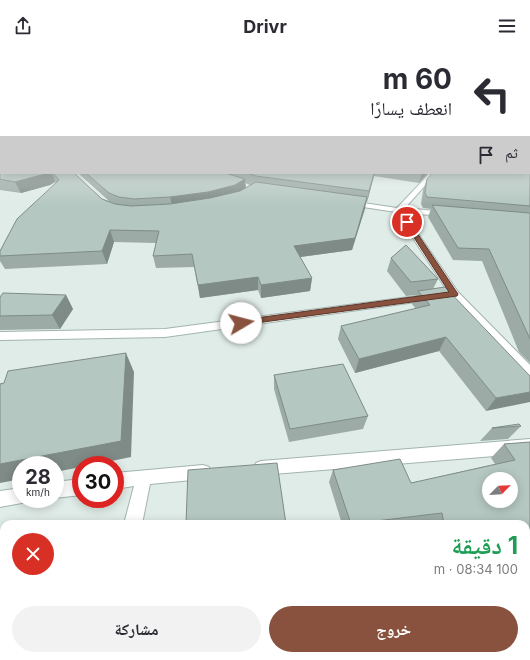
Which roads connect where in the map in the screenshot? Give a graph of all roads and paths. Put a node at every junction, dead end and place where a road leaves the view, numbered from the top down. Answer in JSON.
{"nodes":[{"id":1,"x":432,"y":174,"type":"edge"},
{"id":2,"x":346,"y":203,"type":"edge"},
{"id":3,"x":399,"y":210,"type":"junction"},
{"id":4,"x":453,"y":215,"type":"edge"},
{"id":5,"x":454,"y":294,"type":"junction"},
{"id":6,"x":0,"y":336,"type":"edge"},
{"id":7,"x":530,"y":373,"type":"edge"},
{"id":8,"x":530,"y":446,"type":"edge"},
{"id":9,"x":247,"y":469,"type":"edge"},
{"id":10,"x":215,"y":471,"type":"edge"},
{"id":11,"x":144,"y":477,"type":"junction"},
{"id":12,"x":124,"y":480,"type":"edge"},
{"id":13,"x":12,"y":497,"type":"edge"},
{"id":14,"x":0,"y":499,"type":"edge"},
{"id":15,"x":134,"y":520,"type":"edge"}],
"edges":[{"from":1,"to":3,"type":"street"},
{"from":2,"to":3,"type":"street"},
{"from":3,"to":4,"type":"street"},
{"from":3,"to":5,"type":"street"},
{"from":5,"to":6,"type":"street"},
{"from":5,"to":7,"type":"street"},
{"from":8,"to":9,"type":"street"},
{"from":10,"to":11,"type":"street"},
{"from":11,"to":12,"type":"street"},
{"from":11,"to":15,"type":"street"},
{"from":13,"to":14,"type":"street"}]}
